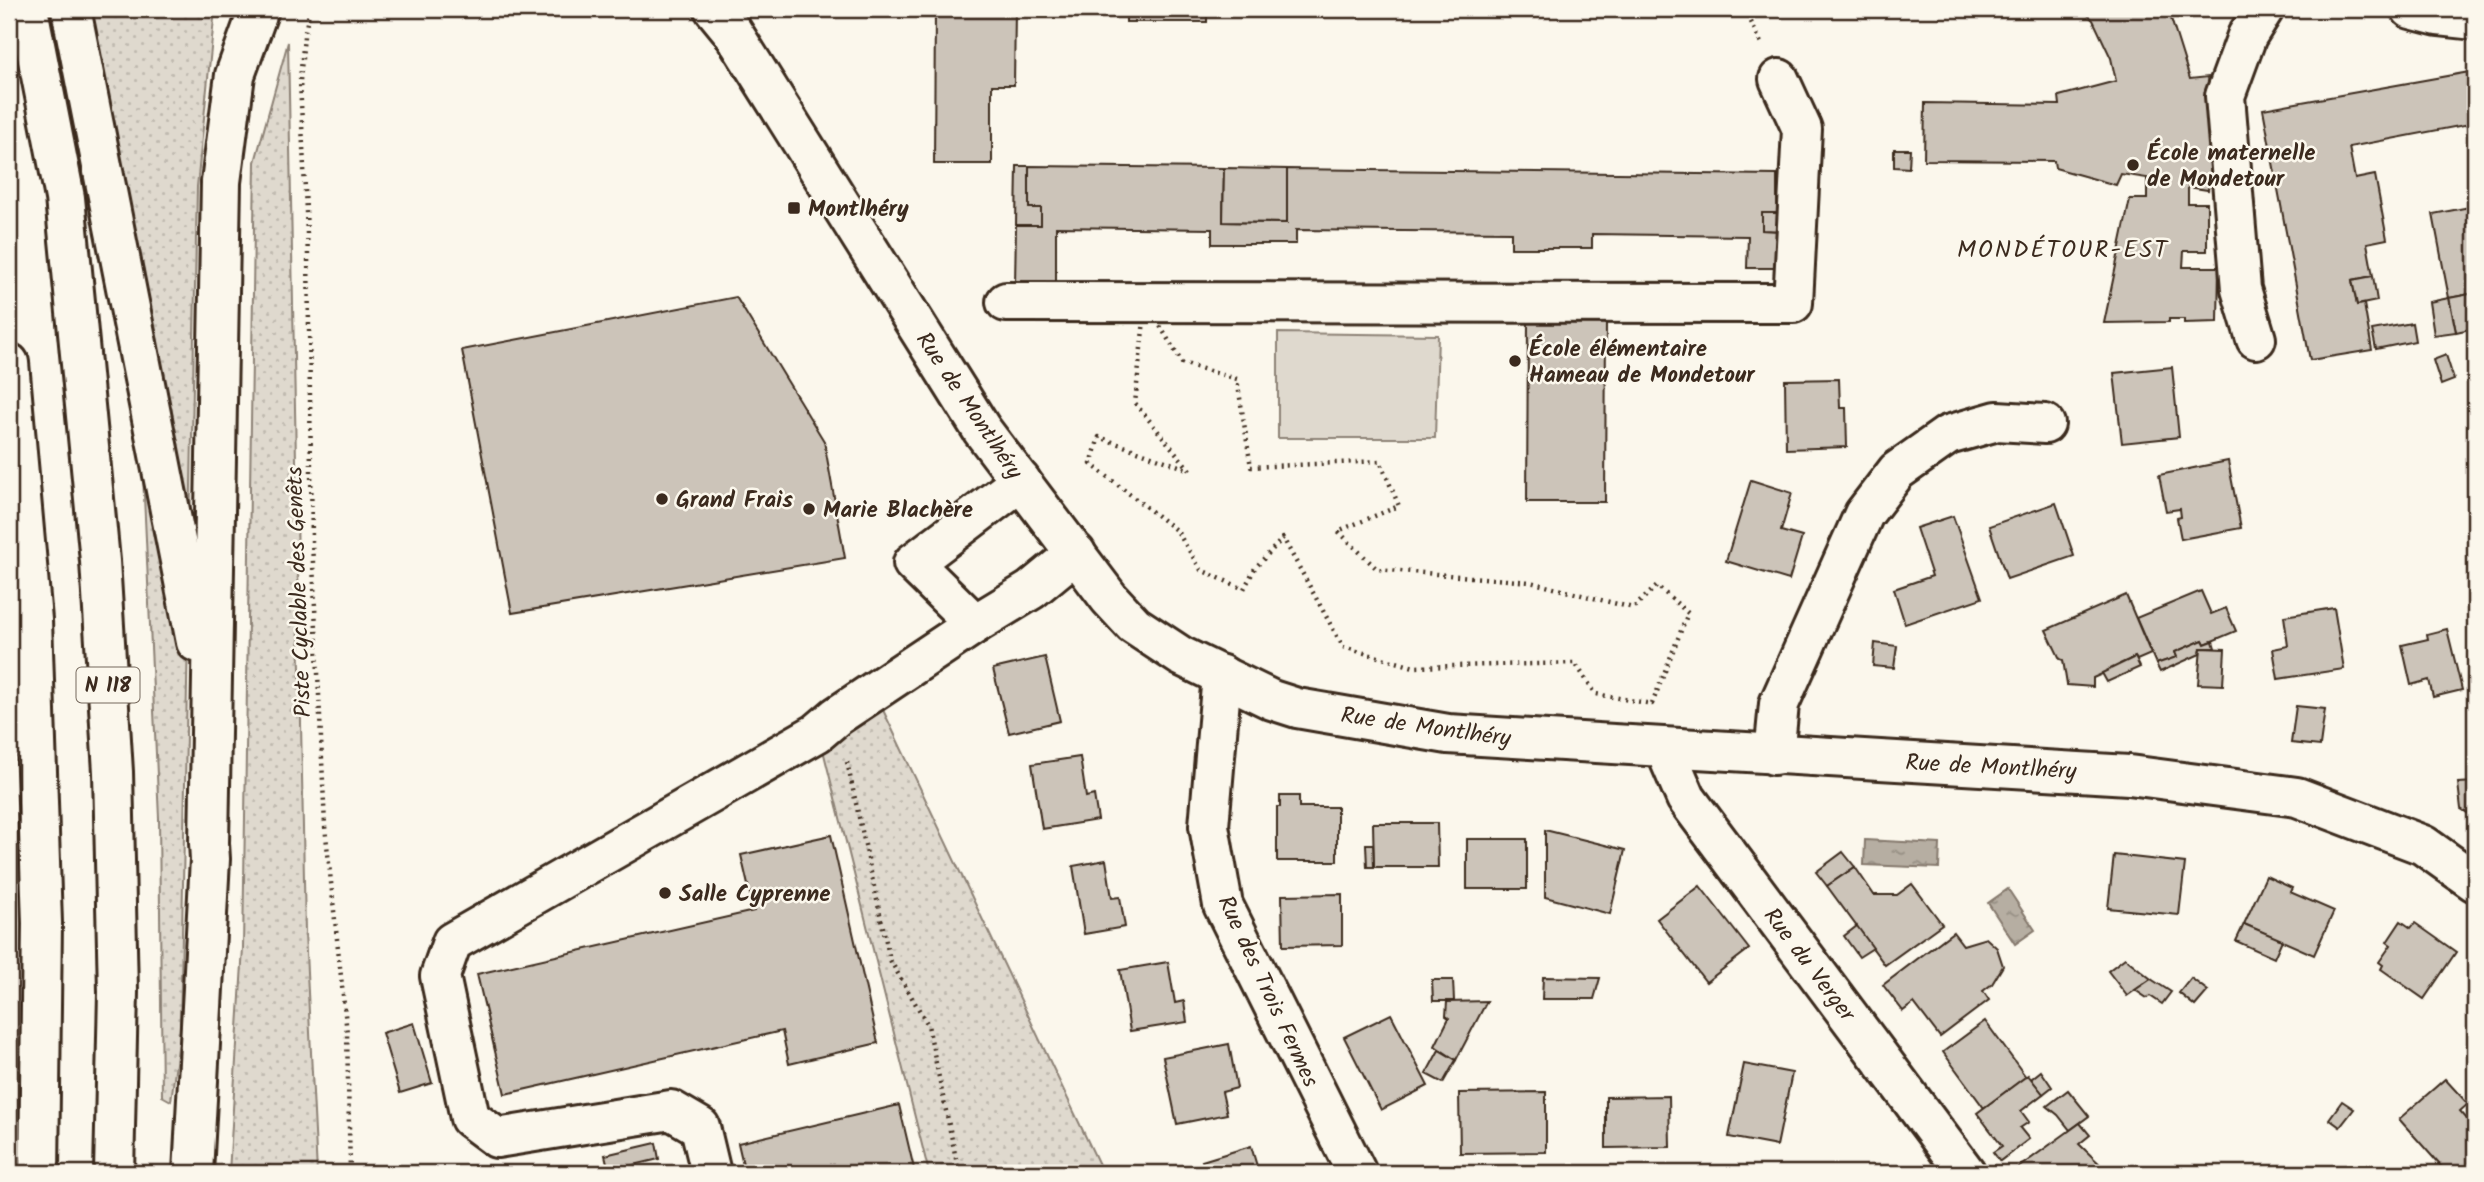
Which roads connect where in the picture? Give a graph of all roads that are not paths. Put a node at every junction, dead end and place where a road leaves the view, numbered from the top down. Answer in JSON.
{"nodes":[{"id":1,"x":27,"y":9,"type":"edge"},
{"id":2,"x":71,"y":9,"type":"edge"},
{"id":3,"x":259,"y":9,"type":"edge"},
{"id":4,"x":2264,"y":9,"type":"edge"},
{"id":5,"x":2411,"y":9,"type":"edge"},
{"id":6,"x":722,"y":16,"type":"edge"},
{"id":7,"x":2475,"y":19,"type":"edge"},
{"id":8,"x":1779,"y":79,"type":"dead end"},
{"id":9,"x":1006,"y":302,"type":"dead end"},
{"id":10,"x":2256,"y":339,"type":"dead end"},
{"id":11,"x":9,"y":363,"type":"edge"},
{"id":12,"x":2045,"y":424,"type":"dead end"},
{"id":13,"x":1021,"y":481,"type":"junction"},
{"id":14,"x":1076,"y":553,"type":"junction"},
{"id":15,"x":975,"y":624,"type":"junction"},
{"id":16,"x":1222,"y":675,"type":"junction"},
{"id":17,"x":211,"y":716,"type":"junction"},
{"id":18,"x":1665,"y":749,"type":"junction"},
{"id":19,"x":1774,"y":755,"type":"junction"},
{"id":20,"x":2475,"y":882,"type":"edge"},
{"id":21,"x":39,"y":1173,"type":"edge"},
{"id":22,"x":114,"y":1173,"type":"edge"},
{"id":23,"x":192,"y":1173,"type":"edge"},
{"id":24,"x":711,"y":1173,"type":"edge"},
{"id":25,"x":1357,"y":1173,"type":"edge"},
{"id":26,"x":1966,"y":1173,"type":"edge"}],
"edges":[{"from":1,"to":22,"type":"main road","number":"N 118"},
{"from":2,"to":17,"type":"main road"},
{"from":3,"to":17,"type":"main road"},
{"from":4,"to":10,"type":"main road"},
{"from":5,"to":7,"type":"main road"},
{"from":6,"to":13,"type":"main road","name":"Rue de Montlhéry"},
{"from":8,"to":9,"type":"main road"},
{"from":11,"to":21,"type":"main road"},
{"from":12,"to":19,"type":"main road"},
{"from":13,"to":14,"type":"main road","name":"Rue de Montlhéry"},
{"from":13,"to":15,"type":"main road"},
{"from":14,"to":15,"type":"main road"},
{"from":14,"to":16,"type":"main road","name":"Rue de Montlhéry"},
{"from":15,"to":24,"type":"main road"},
{"from":16,"to":18,"type":"main road","name":"Rue de Montlhéry"},
{"from":16,"to":25,"type":"main road","name":"Rue des Trois Fermes"},
{"from":17,"to":23,"type":"main road"},
{"from":18,"to":19,"type":"main road","name":"Rue de Montlhéry"},
{"from":18,"to":26,"type":"main road","name":"Rue du Verger"},
{"from":19,"to":20,"type":"main road","name":"Rue de Montlhéry"}]}
